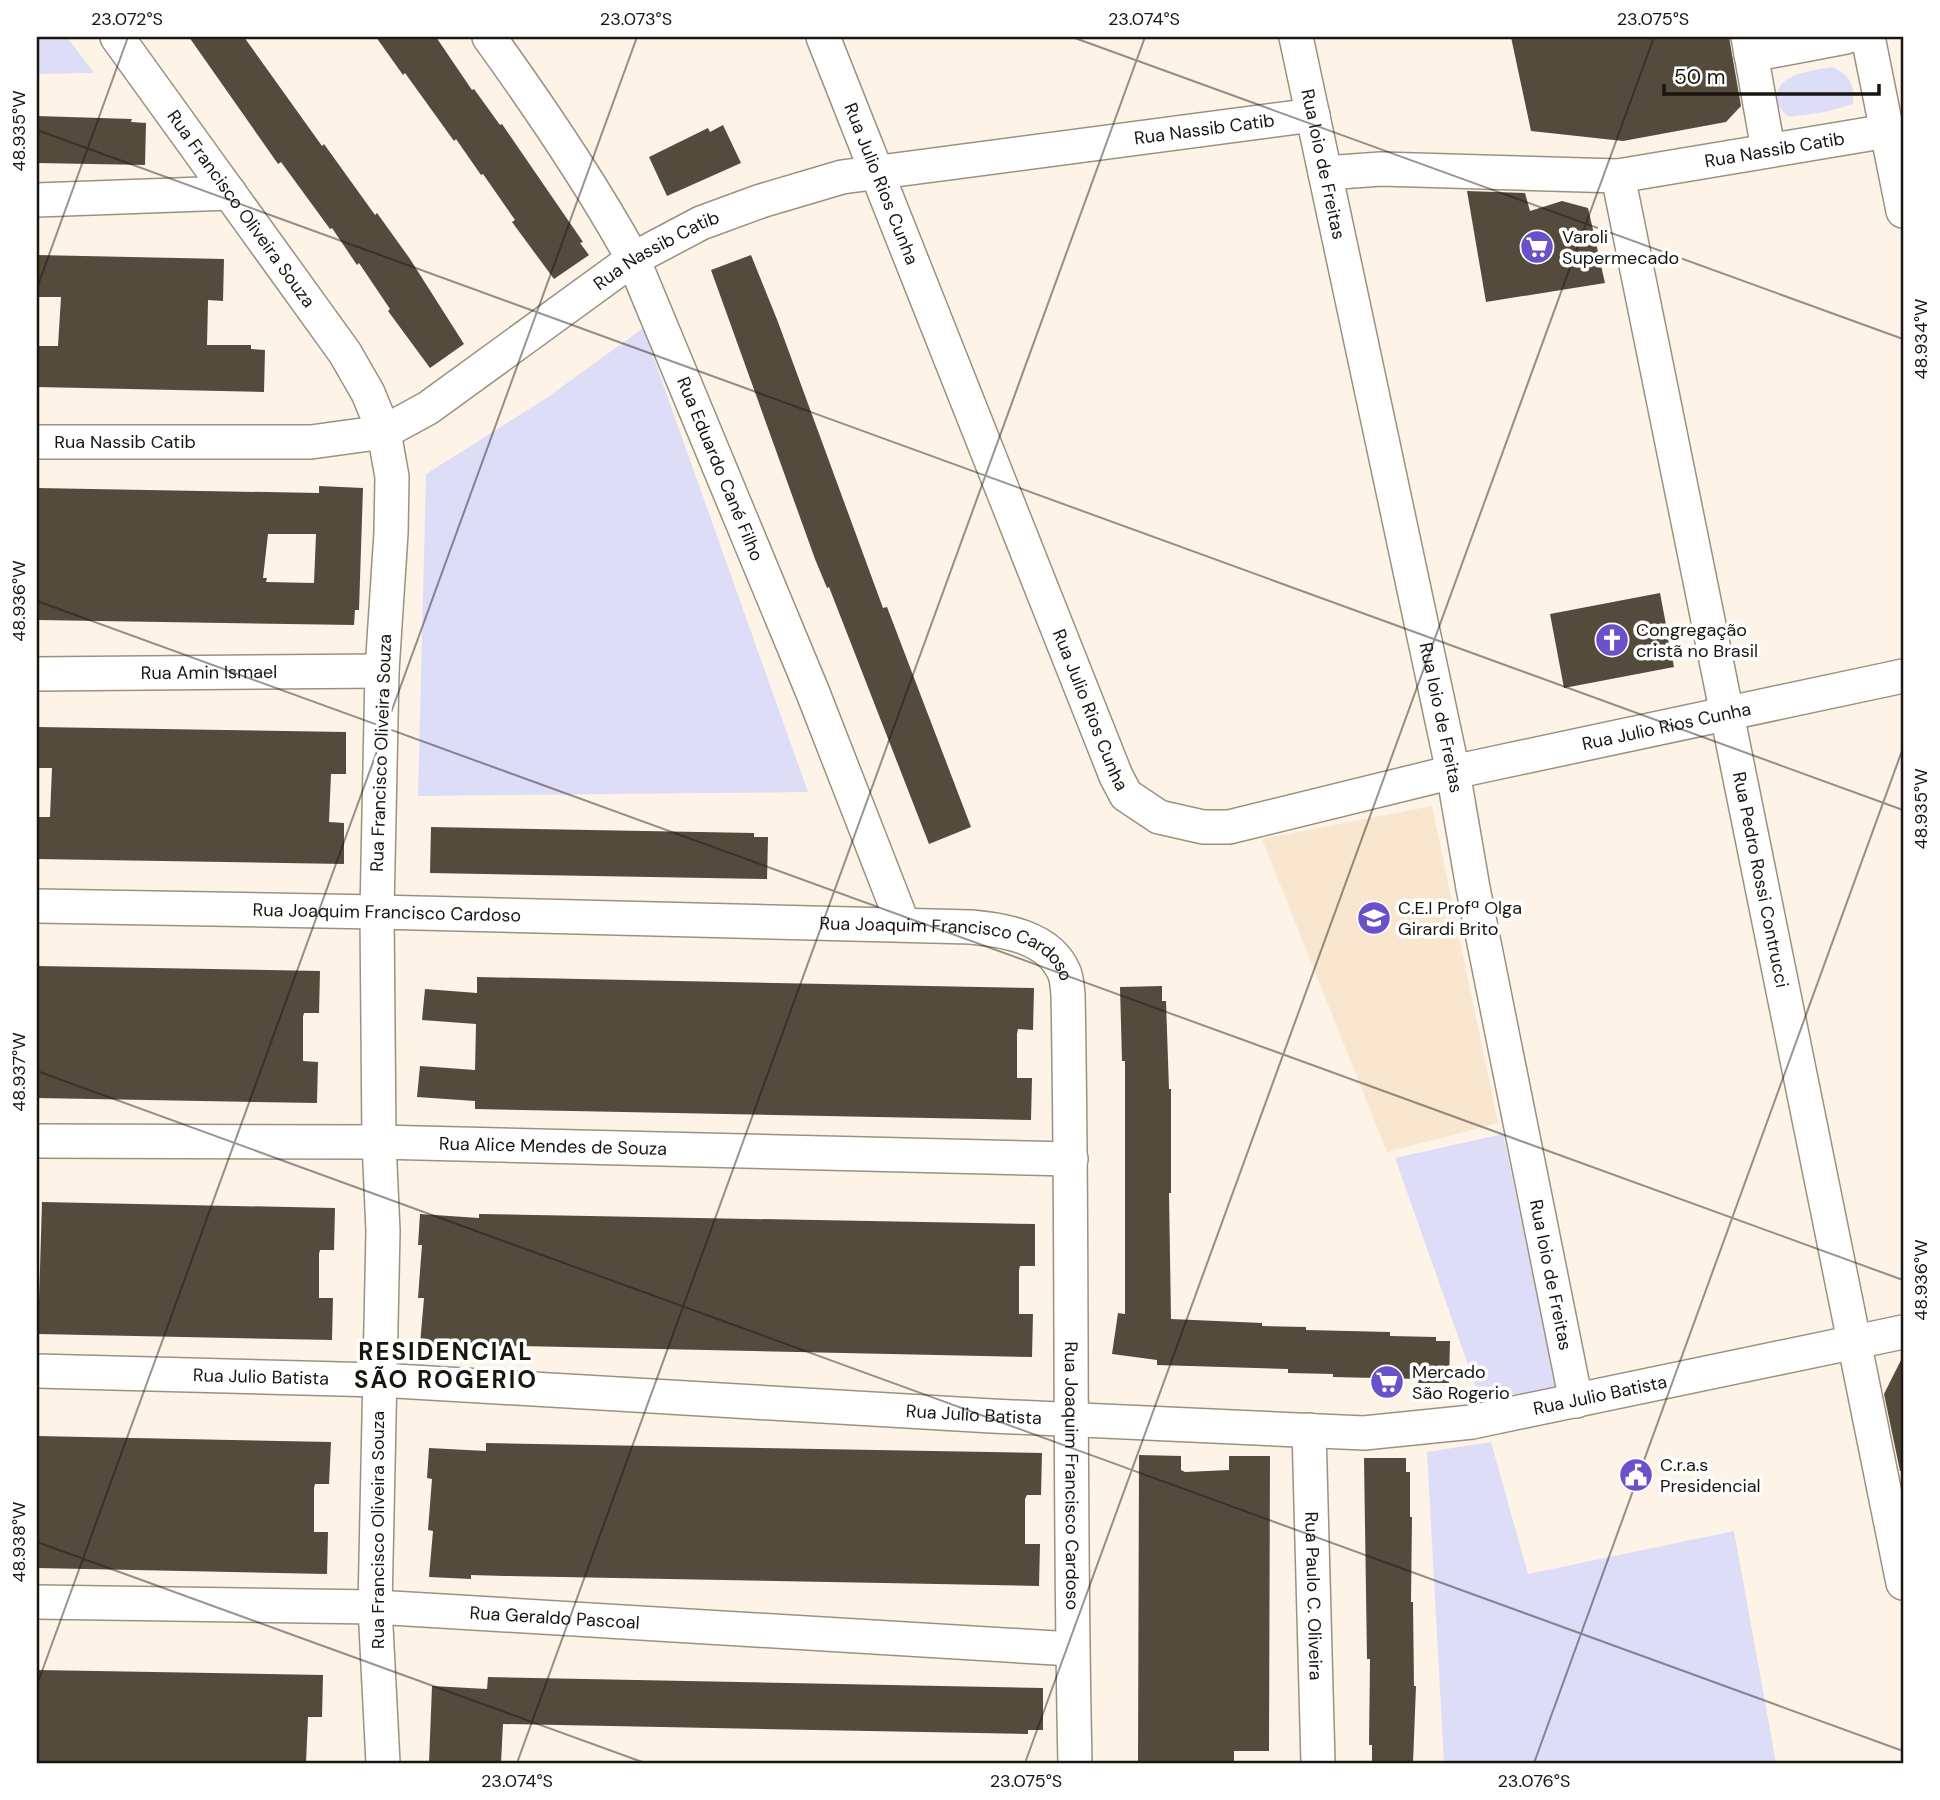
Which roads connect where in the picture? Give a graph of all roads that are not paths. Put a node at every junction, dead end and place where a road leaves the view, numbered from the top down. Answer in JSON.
{"nodes":[{"id":1,"x":117,"y":37,"type":"edge"},
{"id":2,"x":489,"y":37,"type":"edge"},
{"id":3,"x":824,"y":37,"type":"edge"},
{"id":4,"x":1296,"y":37,"type":"edge"},
{"id":5,"x":1846,"y":37,"type":"edge"},
{"id":6,"x":1868,"y":37,"type":"edge"},
{"id":7,"x":1750,"y":46,"type":"edge"},
{"id":8,"x":1313,"y":115,"type":"junction"},
{"id":9,"x":1887,"y":131,"type":"junction"},
{"id":10,"x":1768,"y":149,"type":"junction"},
{"id":11,"x":879,"y":173,"type":"junction"},
{"id":12,"x":1325,"y":173,"type":"junction"},
{"id":13,"x":1618,"y":176,"type":"junction"},
{"id":14,"x":230,"y":193,"type":"junction"},
{"id":15,"x":37,"y":200,"type":"edge"},
{"id":16,"x":1903,"y":211,"type":"edge"},
{"id":17,"x":633,"y":258,"type":"junction"},
{"id":18,"x":384,"y":432,"type":"junction"},
{"id":19,"x":37,"y":442,"type":"edge"},
{"id":20,"x":382,"y":671,"type":"junction"},
{"id":21,"x":37,"y":674,"type":"edge"},
{"id":22,"x":1903,"y":676,"type":"edge"},
{"id":23,"x":1727,"y":713,"type":"junction"},
{"id":24,"x":1453,"y":772,"type":"junction"},
{"id":25,"x":37,"y":906,"type":"edge"},
{"id":26,"x":377,"y":912,"type":"junction"},
{"id":27,"x":902,"y":924,"type":"junction"},
{"id":28,"x":37,"y":1141,"type":"edge"},
{"id":29,"x":379,"y":1142,"type":"junction"},
{"id":30,"x":1071,"y":1159,"type":"junction"},
{"id":31,"x":1903,"y":1332,"type":"edge"},
{"id":32,"x":1854,"y":1342,"type":"junction"},
{"id":33,"x":37,"y":1371,"type":"edge"},
{"id":34,"x":379,"y":1380,"type":"junction"},
{"id":35,"x":1576,"y":1401,"type":"junction"},
{"id":36,"x":1069,"y":1419,"type":"junction"},
{"id":37,"x":1309,"y":1430,"type":"junction"},
{"id":38,"x":1903,"y":1583,"type":"edge"},
{"id":39,"x":37,"y":1602,"type":"edge"},
{"id":40,"x":375,"y":1607,"type":"junction"},
{"id":41,"x":1072,"y":1649,"type":"junction"},
{"id":42,"x":383,"y":1763,"type":"edge"},
{"id":43,"x":1075,"y":1763,"type":"edge"},
{"id":44,"x":1318,"y":1763,"type":"edge"}],
"edges":[{"from":1,"to":14,"type":"street","name":"Rua Francisco Oliveira Souza"},
{"from":2,"to":17,"type":"street","name":"Rua Eduardo Cané Filho"},
{"from":3,"to":11,"type":"street","name":"Rua Julio Rios Cunha"},
{"from":4,"to":8,"type":"street","name":"Rua Ioio de Freitas"},
{"from":5,"to":7,"type":"street"},
{"from":6,"to":9,"type":"street"},
{"from":7,"to":10,"type":"street"},
{"from":8,"to":11,"type":"street","name":"Rua Nassib Catib"},
{"from":8,"to":12,"type":"street","name":"Rua Ioio de Freitas"},
{"from":9,"to":10,"type":"street","name":"Rua Nassib Catib"},
{"from":9,"to":16,"type":"street"},
{"from":10,"to":13,"type":"street","name":"Rua Nassib Catib"},
{"from":11,"to":17,"type":"street","name":"Rua Nassib Catib"},
{"from":11,"to":24,"type":"street","name":"Rua Julio Rios Cunha"},
{"from":12,"to":13,"type":"street","name":"Rua Nassib Catib"},
{"from":12,"to":24,"type":"street","name":"Rua Ioio de Freitas"},
{"from":13,"to":23,"type":"street","name":"Rua Pedro Rossi Contrucci"},
{"from":14,"to":15,"type":"street"},
{"from":14,"to":18,"type":"street","name":"Rua Francisco Oliveira Souza"},
{"from":17,"to":18,"type":"street","name":"Rua Nassib Catib"},
{"from":17,"to":27,"type":"street","name":"Rua Eduardo Cané Filho"},
{"from":18,"to":19,"type":"street","name":"Rua Nassib Catib"},
{"from":18,"to":20,"type":"street","name":"Rua Francisco Oliveira Souza"},
{"from":20,"to":21,"type":"street","name":"Rua Amin Ismael"},
{"from":20,"to":26,"type":"street","name":"Rua Francisco Oliveira Souza"},
{"from":22,"to":23,"type":"street","name":"Rua Julio Rios Cunha"},
{"from":23,"to":24,"type":"street","name":"Rua Julio Rios Cunha"},
{"from":23,"to":32,"type":"street","name":"Rua Pedro Rossi Contrucci"},
{"from":24,"to":35,"type":"street","name":"Rua Ioio de Freitas"},
{"from":25,"to":26,"type":"street","name":"Rua Joaquim Francisco Cardoso"},
{"from":26,"to":27,"type":"street","name":"Rua Joaquim Francisco Cardoso"},
{"from":26,"to":29,"type":"street","name":"Rua Francisco Oliveira Souza"},
{"from":27,"to":30,"type":"street","name":"Rua Joaquim Francisco Cardoso"},
{"from":28,"to":29,"type":"street","name":"Rua Alice Mendes de Souza"},
{"from":29,"to":30,"type":"street","name":"Rua Alice Mendes de Souza"},
{"from":29,"to":34,"type":"street","name":"Rua Francisco Oliveira Souza"},
{"from":30,"to":36,"type":"street","name":"Rua Joaquim Francisco Cardoso"},
{"from":31,"to":32,"type":"street","name":"Rua Julio Batista"},
{"from":32,"to":35,"type":"street","name":"Rua Julio Batista"},
{"from":32,"to":38,"type":"street","name":"Rua Pedro Rossi Contrucci"},
{"from":33,"to":34,"type":"street","name":"Rua Julio Batista"},
{"from":34,"to":36,"type":"street","name":"Rua Julio Batista"},
{"from":34,"to":40,"type":"street","name":"Rua Francisco Oliveira Souza"},
{"from":35,"to":37,"type":"street","name":"Rua Julio Batista"},
{"from":36,"to":37,"type":"street","name":"Rua Julio Batista"},
{"from":36,"to":41,"type":"street","name":"Rua Joaquim Francisco Cardoso"},
{"from":37,"to":44,"type":"street","name":"Rua Paulo C. Oliveira"},
{"from":39,"to":40,"type":"street","name":"Rua Geraldo Pascoal"},
{"from":40,"to":41,"type":"street","name":"Rua Geraldo Pascoal"},
{"from":40,"to":42,"type":"street","name":"Rua Francisco Oliveira Souza"},
{"from":41,"to":43,"type":"street","name":"Rua Joaquim Francisco Cardoso"}]}
